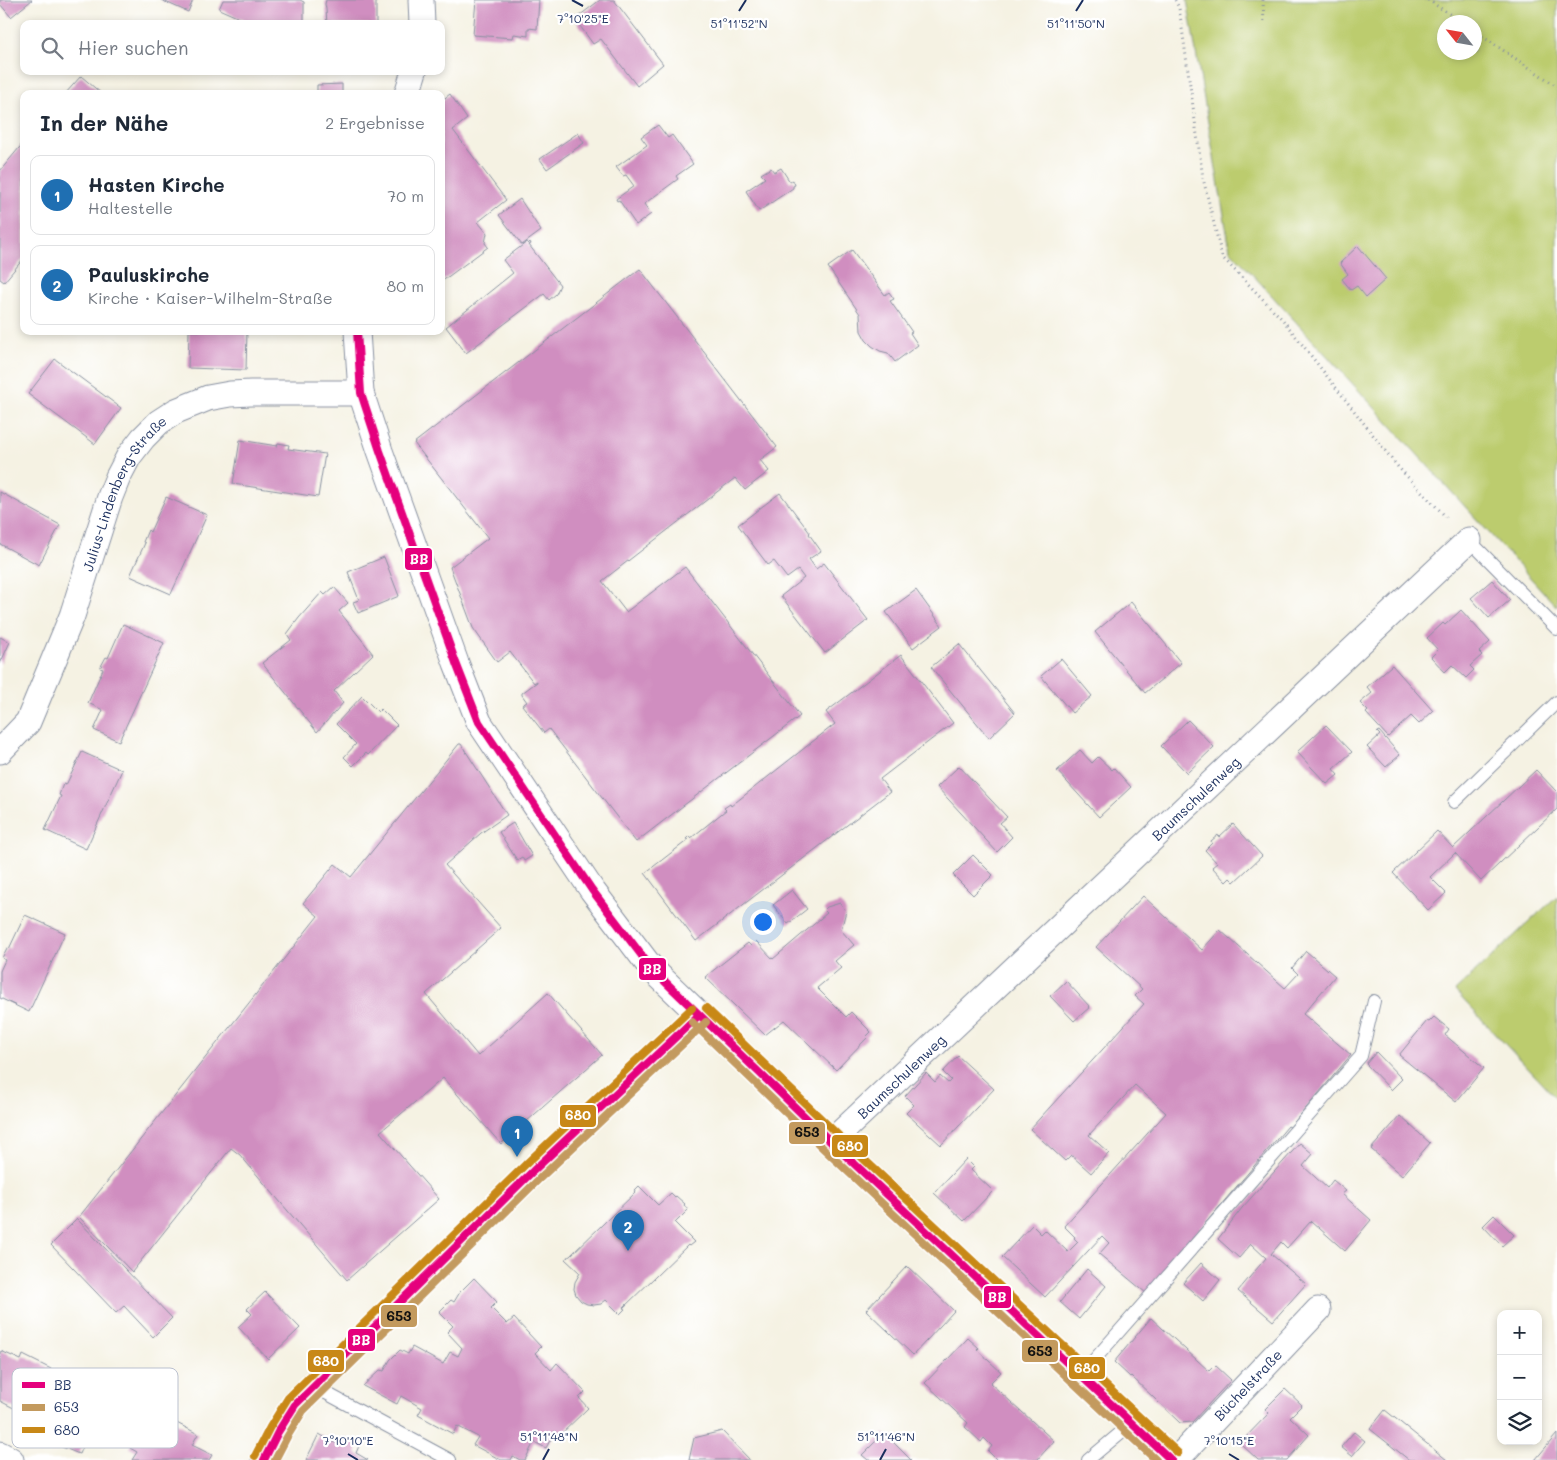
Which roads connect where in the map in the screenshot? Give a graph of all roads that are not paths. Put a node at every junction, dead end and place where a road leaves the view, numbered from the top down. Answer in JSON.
{"nodes":[{"id":1,"x":421,"y":0,"type":"edge"},
{"id":2,"x":422,"y":20,"type":"edge"},
{"id":3,"x":413,"y":75,"type":"edge"},
{"id":4,"x":408,"y":90,"type":"edge"},
{"id":5,"x":357,"y":335,"type":"edge"},
{"id":6,"x":361,"y":393,"type":"junction"},
{"id":7,"x":1469,"y":540,"type":"joint"},
{"id":8,"x":1557,"y":629,"type":"edge"},
{"id":9,"x":1557,"y":702,"type":"edge"},
{"id":10,"x":0,"y":751,"type":"edge"},
{"id":11,"x":1454,"y":802,"type":"dead end"},
{"id":12,"x":1374,"y":1001,"type":"dead end"},
{"id":13,"x":699,"y":1015,"type":"junction"},
{"id":14,"x":831,"y":1142,"type":"junction"},
{"id":15,"x":1318,"y":1310,"type":"dead end"},
{"id":16,"x":1080,"y":1376,"type":"junction"},
{"id":17,"x":313,"y":1386,"type":"junction"},
{"id":18,"x":1131,"y":1424,"type":"junction"},
{"id":19,"x":0,"y":1454,"type":"edge"},
{"id":20,"x":11,"y":1460,"type":"edge"},
{"id":21,"x":264,"y":1460,"type":"edge"},
{"id":22,"x":450,"y":1460,"type":"edge"},
{"id":23,"x":1088,"y":1460,"type":"edge"},
{"id":24,"x":1171,"y":1460,"type":"edge"},
{"id":25,"x":1176,"y":1460,"type":"edge"}],
"edges":[{"from":1,"to":2,"type":"street"},
{"from":3,"to":4,"type":"street"},
{"from":5,"to":6,"type":"street"},
{"from":6,"to":10,"type":"street","name":"Julius-Lindenberg-Straße"},
{"from":6,"to":13,"type":"street"},
{"from":7,"to":8,"type":"lane"},
{"from":7,"to":14,"type":"street","name":"Baumschulenweg"},
{"from":9,"to":11,"type":"lane"},
{"from":12,"to":16,"type":"lane"},
{"from":13,"to":14,"type":"street"},
{"from":13,"to":17,"type":"street"},
{"from":14,"to":16,"type":"street"},
{"from":15,"to":25,"type":"street","name":"Büchelstraße"},
{"from":16,"to":18,"type":"street"},
{"from":17,"to":21,"type":"street"},
{"from":17,"to":22,"type":"lane"},
{"from":18,"to":23,"type":"lane"},
{"from":18,"to":24,"type":"street"},
{"from":19,"to":20,"type":"street"}]}
